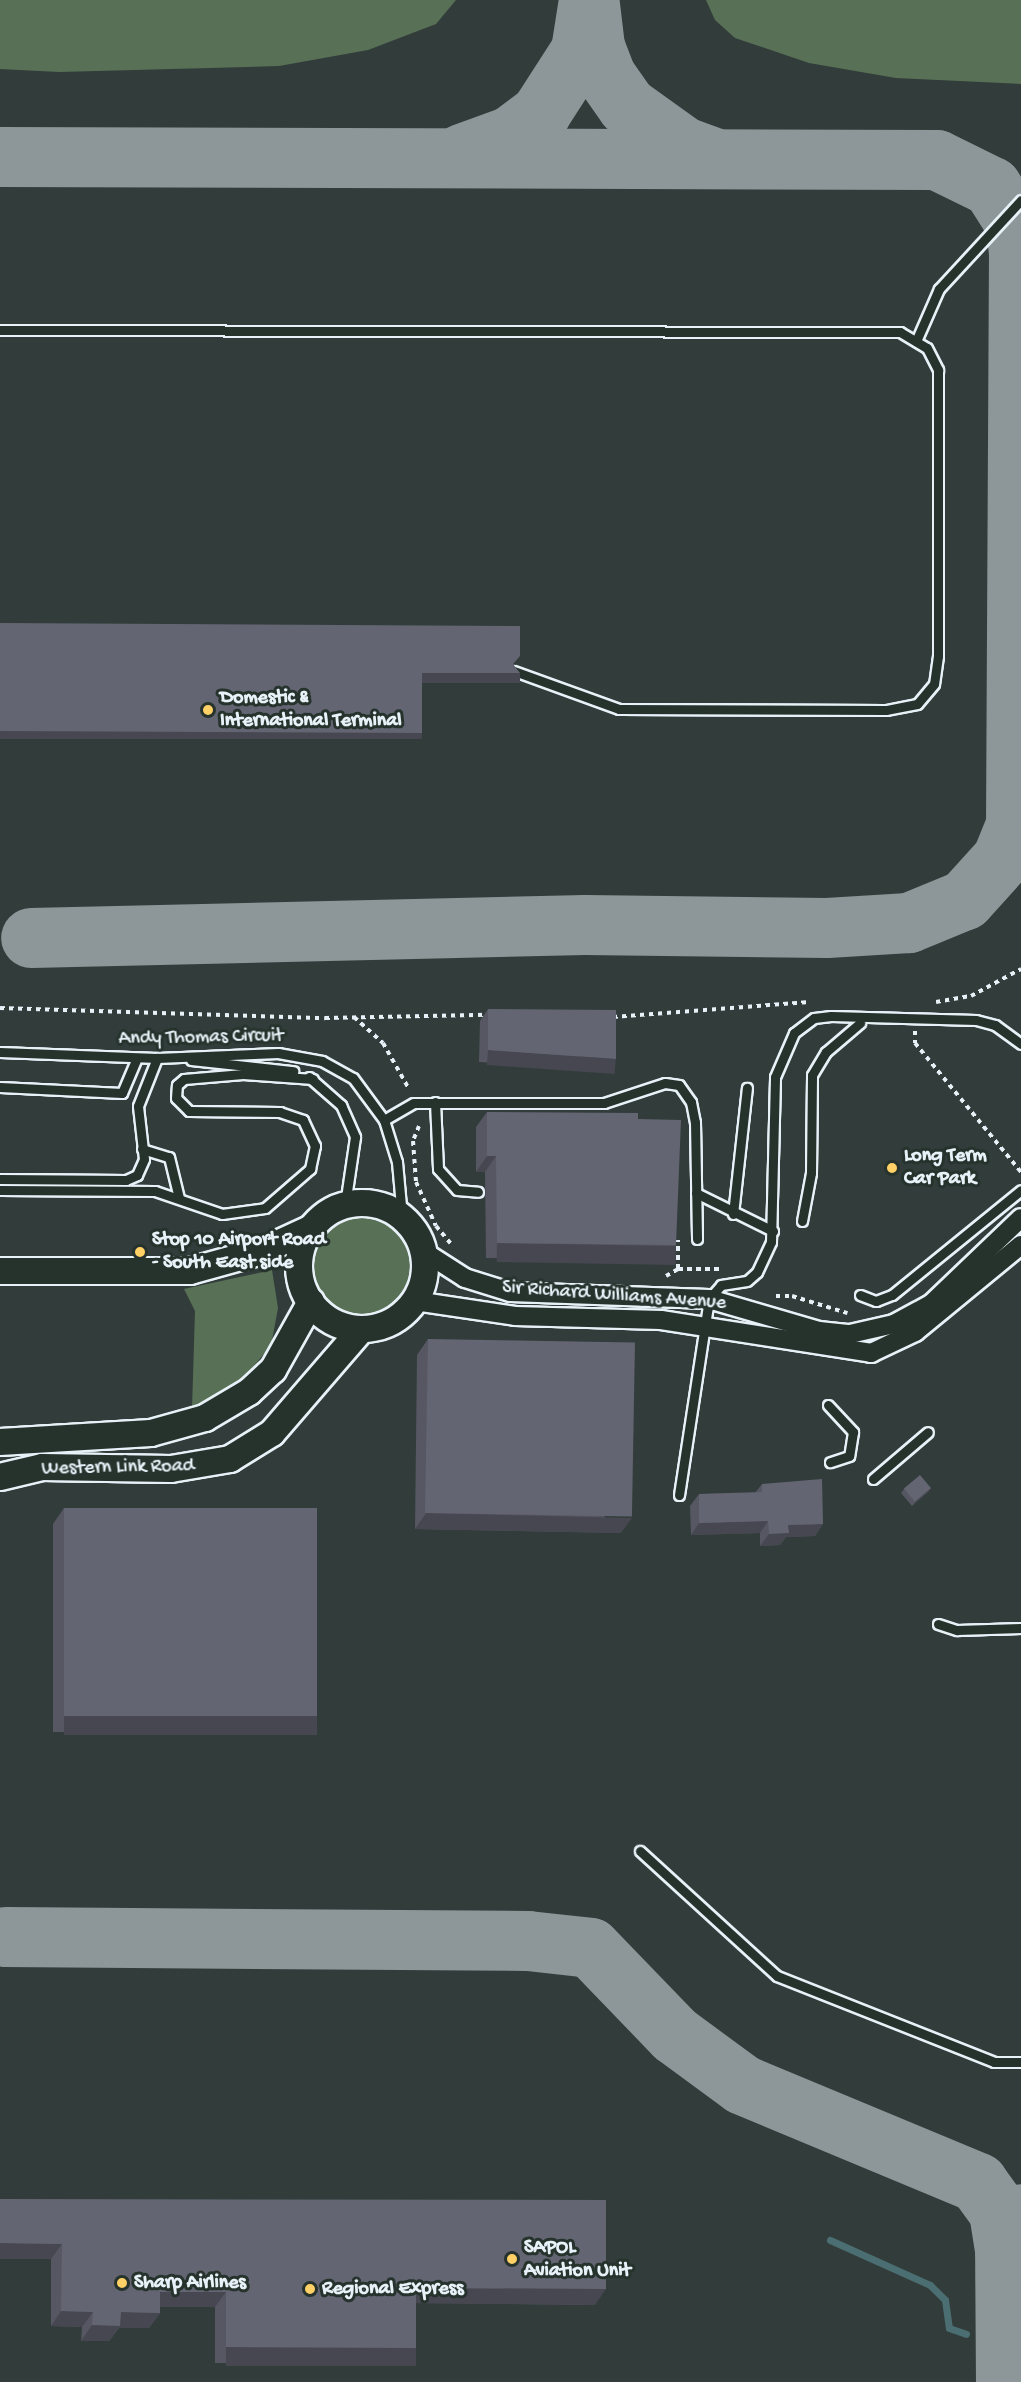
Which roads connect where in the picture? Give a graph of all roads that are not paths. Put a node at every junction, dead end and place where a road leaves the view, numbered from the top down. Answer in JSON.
{"nodes":[{"id":1,"x":1021,"y":200,"type":"edge"},
{"id":2,"x":0,"y":330,"type":"edge"},
{"id":3,"x":917,"y":339,"type":"junction"},
{"id":4,"x":514,"y":671,"type":"edge"},
{"id":5,"x":860,"y":1023,"type":"dead end"},
{"id":6,"x":1021,"y":1044,"type":"edge"},
{"id":7,"x":0,"y":1052,"type":"edge"},
{"id":8,"x":137,"y":1058,"type":"junction"},
{"id":9,"x":157,"y":1058,"type":"junction"},
{"id":10,"x":177,"y":1058,"type":"junction"},
{"id":11,"x":314,"y":1079,"type":"junction"},
{"id":12,"x":0,"y":1087,"type":"edge"},
{"id":13,"x":747,"y":1088,"type":"dead end"},
{"id":14,"x":435,"y":1102,"type":"junction"},
{"id":15,"x":384,"y":1120,"type":"junction"},
{"id":16,"x":142,"y":1149,"type":"junction"},
{"id":17,"x":0,"y":1179,"type":"edge"},
{"id":18,"x":0,"y":1190,"type":"edge"},
{"id":19,"x":1021,"y":1190,"type":"edge"},
{"id":20,"x":478,"y":1192,"type":"dead end"},
{"id":21,"x":696,"y":1193,"type":"junction"},
{"id":22,"x":179,"y":1198,"type":"junction"},
{"id":23,"x":345,"y":1205,"type":"junction"},
{"id":24,"x":733,"y":1214,"type":"junction"},
{"id":25,"x":402,"y":1217,"type":"junction"},
{"id":26,"x":1021,"y":1218,"type":"edge"},
{"id":27,"x":802,"y":1221,"type":"dead end"},
{"id":28,"x":312,"y":1227,"type":"junction"},
{"id":29,"x":773,"y":1231,"type":"junction"},
{"id":30,"x":697,"y":1239,"type":"dead end"},
{"id":31,"x":1021,"y":1245,"type":"edge"},
{"id":32,"x":423,"y":1251,"type":"junction"},
{"id":33,"x":0,"y":1262,"type":"edge"},
{"id":34,"x":0,"y":1271,"type":"edge"},
{"id":35,"x":170,"y":1272,"type":"junction"},
{"id":36,"x":860,"y":1294,"type":"dead end"},
{"id":37,"x":709,"y":1299,"type":"junction"},
{"id":38,"x":415,"y":1300,"type":"junction"},
{"id":39,"x":310,"y":1302,"type":"junction"},
{"id":40,"x":706,"y":1326,"type":"junction"},
{"id":41,"x":361,"y":1330,"type":"junction"},
{"id":42,"x":828,"y":1405,"type":"dead end"},
{"id":43,"x":928,"y":1432,"type":"dead end"},
{"id":44,"x":0,"y":1442,"type":"edge"},
{"id":45,"x":830,"y":1462,"type":"dead end"},
{"id":46,"x":0,"y":1477,"type":"edge"},
{"id":47,"x":873,"y":1479,"type":"dead end"},
{"id":48,"x":679,"y":1495,"type":"dead end"},
{"id":49,"x":938,"y":1624,"type":"dead end"},
{"id":50,"x":1021,"y":1628,"type":"edge"},
{"id":51,"x":640,"y":1851,"type":"dead end"},
{"id":52,"x":1021,"y":2062,"type":"edge"}],
"edges":[{"from":1,"to":3,"type":"lane"},
{"from":2,"to":3,"type":"lane"},
{"from":3,"to":4,"type":"lane"},
{"from":5,"to":27,"type":"lane"},
{"from":6,"to":29,"type":"lane"},
{"from":7,"to":8,"type":"lane","name":"Andy Thomas Circuit"},
{"from":8,"to":9,"type":"lane","name":"Andy Thomas Circuit"},
{"from":8,"to":12,"type":"lane"},
{"from":9,"to":10,"type":"lane","name":"Andy Thomas Circuit"},
{"from":9,"to":16,"type":"lane"},
{"from":10,"to":11,"type":"lane"},
{"from":10,"to":15,"type":"lane","name":"Andy Thomas Circuit"},
{"from":11,"to":22,"type":"lane"},
{"from":11,"to":23,"type":"lane"},
{"from":13,"to":24,"type":"lane"},
{"from":14,"to":15,"type":"lane"},
{"from":14,"to":20,"type":"lane"},
{"from":14,"to":21,"type":"lane"},
{"from":15,"to":25,"type":"lane","name":"Andy Thomas Circuit"},
{"from":16,"to":17,"type":"lane"},
{"from":16,"to":22,"type":"lane"},
{"from":18,"to":22,"type":"lane"},
{"from":19,"to":36,"type":"lane"},
{"from":21,"to":24,"type":"lane"},
{"from":21,"to":30,"type":"lane"},
{"from":23,"to":25,"type":"street"},
{"from":23,"to":28,"type":"street"},
{"from":24,"to":29,"type":"lane"},
{"from":25,"to":32,"type":"street"},
{"from":26,"to":37,"type":"street","name":"Sir Richard Williams Avenue"},
{"from":28,"to":35,"type":"street"},
{"from":28,"to":39,"type":"street"},
{"from":29,"to":37,"type":"lane"},
{"from":31,"to":40,"type":"street","name":"Sir Richard Williams Avenue"},
{"from":32,"to":37,"type":"street","name":"Sir Richard Williams Avenue"},
{"from":32,"to":38,"type":"street"},
{"from":33,"to":35,"type":"lane"},
{"from":34,"to":35,"type":"street"},
{"from":37,"to":40,"type":"lane"},
{"from":38,"to":40,"type":"street","name":"Sir Richard Williams Avenue"},
{"from":38,"to":41,"type":"street"},
{"from":39,"to":41,"type":"street"},
{"from":39,"to":44,"type":"street","name":"Western Link Road"},
{"from":40,"to":48,"type":"lane"},
{"from":41,"to":46,"type":"street","name":"Western Link Road"},
{"from":42,"to":45,"type":"lane"},
{"from":43,"to":47,"type":"lane"},
{"from":49,"to":50,"type":"lane"},
{"from":51,"to":52,"type":"lane"}]}
